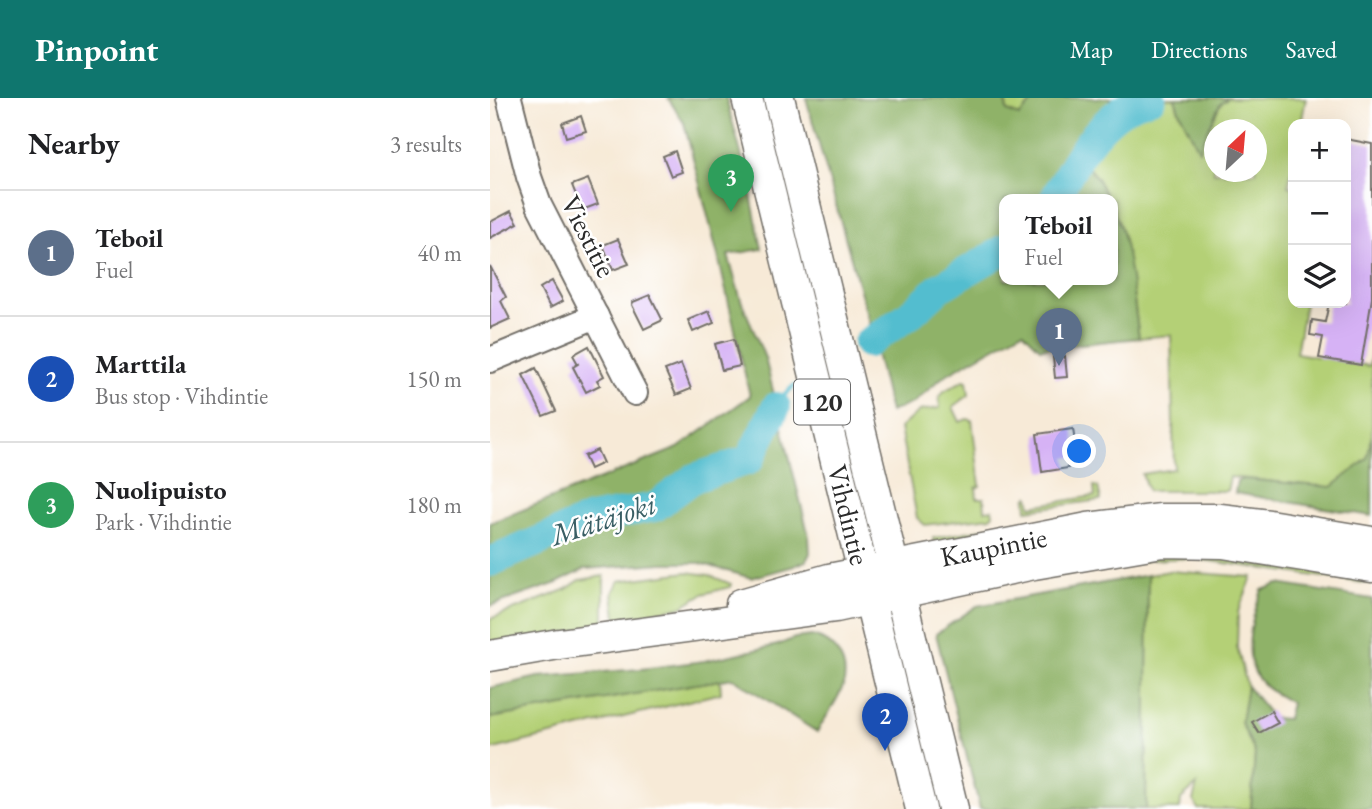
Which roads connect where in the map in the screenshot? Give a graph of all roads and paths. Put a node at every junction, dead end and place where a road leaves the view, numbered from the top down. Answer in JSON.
{"nodes":[{"id":1,"x":509,"y":98,"type":"edge"},
{"id":2,"x":747,"y":98,"type":"edge"},
{"id":3,"x":779,"y":98,"type":"edge"},
{"id":4,"x":596,"y":316,"type":"junction"},
{"id":5,"x":490,"y":360,"type":"edge"},
{"id":6,"x":635,"y":393,"type":"dead end"},
{"id":7,"x":1372,"y":542,"type":"edge"},
{"id":8,"x":1372,"y":567,"type":"edge"},
{"id":9,"x":897,"y":579,"type":"junction"},
{"id":10,"x":867,"y":585,"type":"junction"},
{"id":11,"x":490,"y":656,"type":"edge"},
{"id":12,"x":921,"y":809,"type":"edge"},
{"id":13,"x":953,"y":809,"type":"edge"}],
"edges":[{"from":1,"to":4,"type":"street","name":"Viestitie"},
{"from":2,"to":10,"type":"main road","name":"Vihdintie","number":"120"},
{"from":3,"to":9,"type":"main road","name":"Vihdintie","number":"120"},
{"from":4,"to":5,"type":"street"},
{"from":4,"to":6,"type":"street","name":"Viestitie"},
{"from":7,"to":9,"type":"main road","name":"Kaupintie"},
{"from":8,"to":9,"type":"main road","name":"Kaupintie"},
{"from":9,"to":10,"type":"main road","name":"Kaupintie"},
{"from":9,"to":13,"type":"main road","name":"Vihdintie","number":"120"},
{"from":10,"to":11,"type":"main road","name":"Kaupintie"},
{"from":10,"to":12,"type":"main road","name":"Vihdintie","number":"120"}]}
